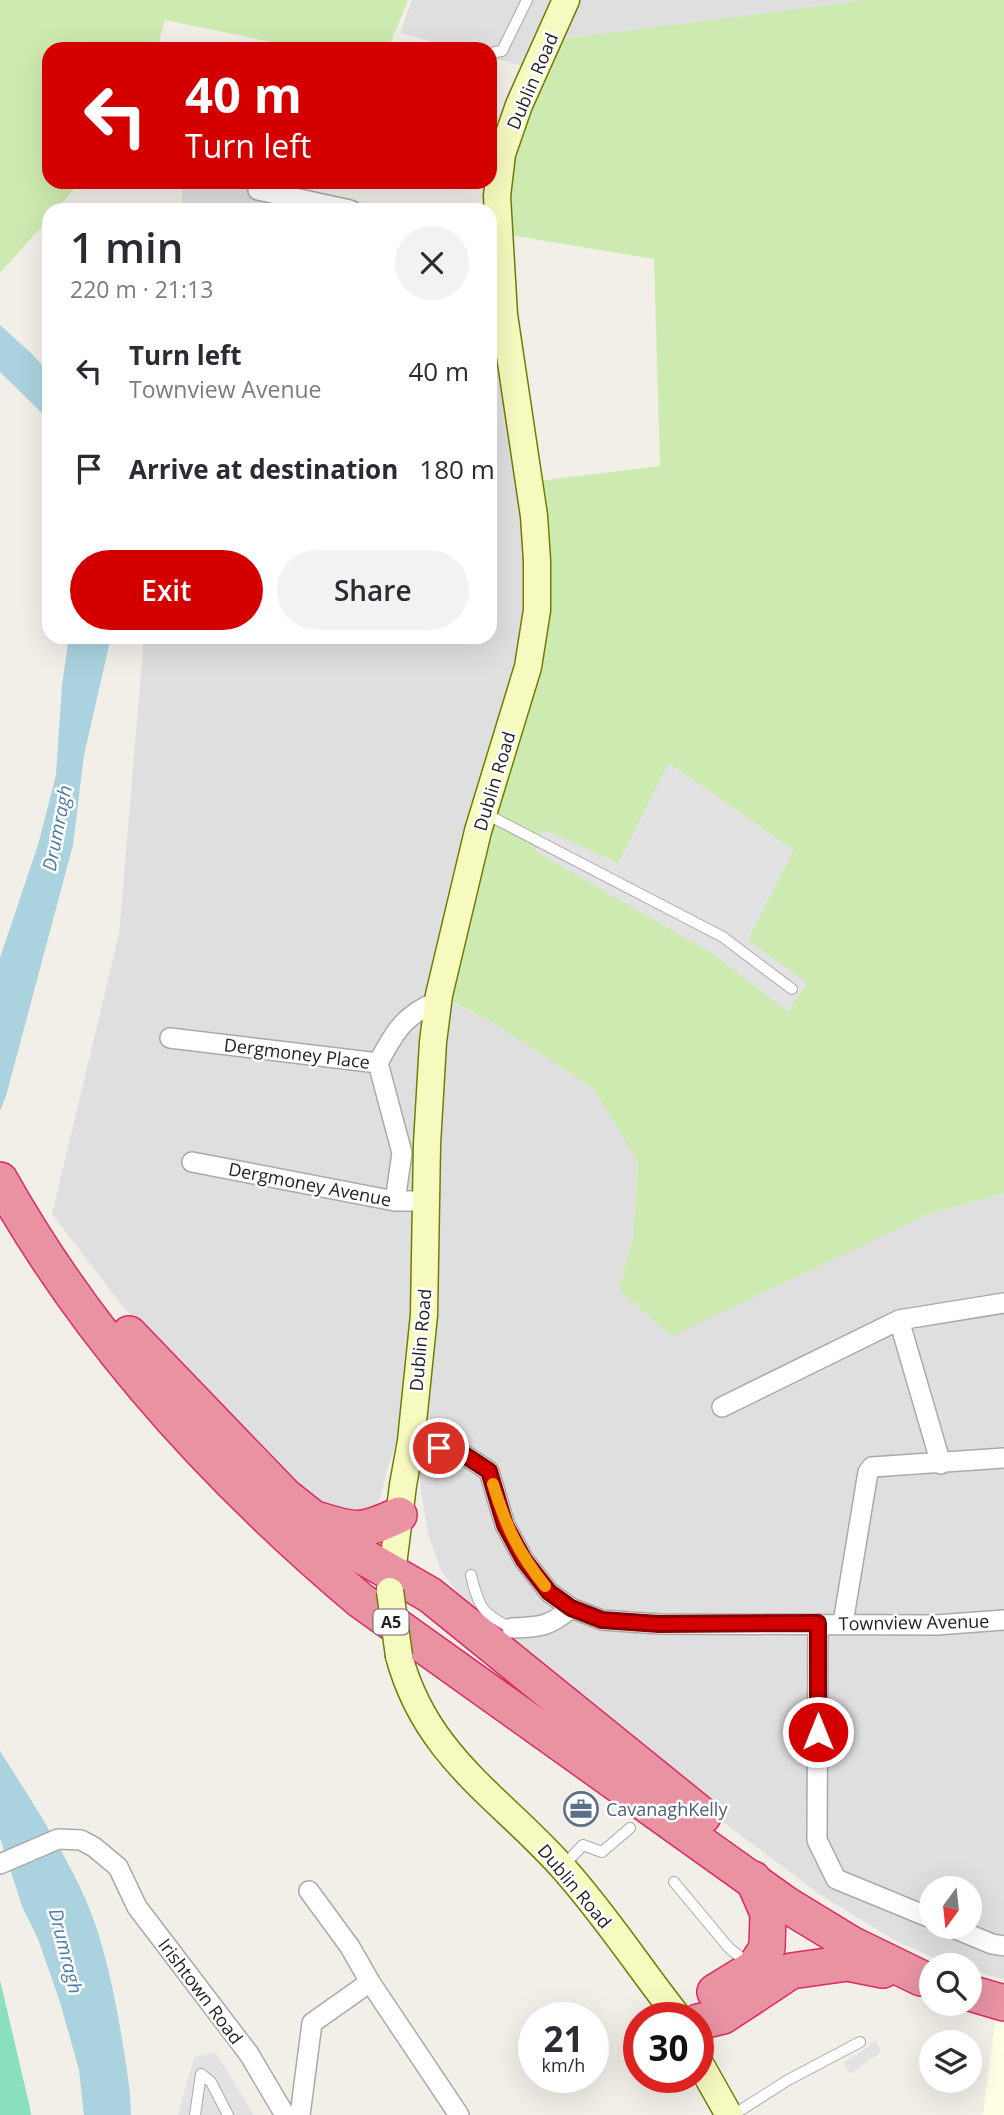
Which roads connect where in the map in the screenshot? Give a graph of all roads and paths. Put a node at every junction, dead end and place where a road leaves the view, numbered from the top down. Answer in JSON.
{"nodes":[{"id":1,"x":527,"y":0,"type":"edge"},
{"id":2,"x":566,"y":0,"type":"edge"},
{"id":3,"x":497,"y":52,"type":"edge"},
{"id":4,"x":258,"y":190,"type":"dead end"},
{"id":5,"x":318,"y":203,"type":"edge"},
{"id":6,"x":497,"y":203,"type":"edge"},
{"id":7,"x":497,"y":257,"type":"edge"},
{"id":8,"x":484,"y":813,"type":"junction"},
{"id":9,"x":792,"y":989,"type":"dead end"},
{"id":10,"x":438,"y":1001,"type":"junction"},
{"id":11,"x":170,"y":1038,"type":"dead end"},
{"id":12,"x":379,"y":1063,"type":"junction"},
{"id":13,"x":192,"y":1162,"type":"dead end"},
{"id":14,"x":5,"y":1189,"type":"edge"},
{"id":15,"x":428,"y":1200,"type":"junction"},
{"id":16,"x":396,"y":1201,"type":"junction"},
{"id":17,"x":33,"y":1233,"type":"junction"},
{"id":18,"x":1004,"y":1303,"type":"edge"},
{"id":19,"x":899,"y":1320,"type":"junction"},
{"id":20,"x":722,"y":1408,"type":"dead end"},
{"id":21,"x":411,"y":1441,"type":"junction"},
{"id":22,"x":1004,"y":1458,"type":"edge"},
{"id":23,"x":941,"y":1464,"type":"junction"},
{"id":24,"x":399,"y":1515,"type":"junction"},
{"id":25,"x":309,"y":1516,"type":"junction"},
{"id":26,"x":471,"y":1575,"type":"dead end"},
{"id":27,"x":390,"y":1582,"type":"junction"},
{"id":28,"x":571,"y":1608,"type":"junction"},
{"id":29,"x":1004,"y":1620,"type":"edge"},
{"id":30,"x":818,"y":1623,"type":"junction"},
{"id":31,"x":843,"y":1623,"type":"junction"},
{"id":32,"x":512,"y":1628,"type":"joint"},
{"id":33,"x":630,"y":1828,"type":"dead end"},
{"id":34,"x":0,"y":1864,"type":"edge"},
{"id":35,"x":562,"y":1867,"type":"junction"},
{"id":36,"x":753,"y":1879,"type":"junction"},
{"id":37,"x":674,"y":1882,"type":"dead end"},
{"id":38,"x":309,"y":1891,"type":"dead end"},
{"id":39,"x":919,"y":1913,"type":"edge"},
{"id":40,"x":980,"y":1939,"type":"edge"},
{"id":41,"x":851,"y":1944,"type":"junction"},
{"id":42,"x":1004,"y":1946,"type":"edge"},
{"id":43,"x":754,"y":1968,"type":"junction"},
{"id":44,"x":919,"y":1976,"type":"edge"},
{"id":45,"x":919,"y":1978,"type":"edge"},
{"id":46,"x":370,"y":1982,"type":"junction"},
{"id":47,"x":982,"y":1997,"type":"edge"},
{"id":48,"x":667,"y":2002,"type":"edge"},
{"id":49,"x":699,"y":2002,"type":"edge"},
{"id":50,"x":1004,"y":2003,"type":"edge"},
{"id":51,"x":714,"y":2018,"type":"edge"},
{"id":52,"x":860,"y":2042,"type":"dead end"},
{"id":53,"x":714,"y":2087,"type":"edge"},
{"id":54,"x":195,"y":2115,"type":"edge"},
{"id":55,"x":228,"y":2115,"type":"edge"},
{"id":56,"x":285,"y":2115,"type":"edge"},
{"id":57,"x":300,"y":2115,"type":"edge"},
{"id":58,"x":459,"y":2115,"type":"edge"},
{"id":59,"x":731,"y":2115,"type":"edge"}],
"edges":[{"from":1,"to":3,"type":"lane"},
{"from":2,"to":6,"type":"street","name":"Dublin Road"},
{"from":4,"to":5,"type":"street"},
{"from":7,"to":8,"type":"street","name":"Dublin Road"},
{"from":8,"to":9,"type":"lane"},
{"from":8,"to":10,"type":"street","name":"Dublin Road"},
{"from":10,"to":12,"type":"street","name":"Dergmoney Place"},
{"from":10,"to":15,"type":"street","name":"Dublin Road"},
{"from":11,"to":12,"type":"street","name":"Dergmoney Place"},
{"from":12,"to":16,"type":"street"},
{"from":13,"to":16,"type":"street","name":"Dergmoney Avenue"},
{"from":14,"to":17,"type":"highway","number":"A5"},
{"from":15,"to":16,"type":"street","name":"Dergmoney Avenue"},
{"from":15,"to":21,"type":"street","name":"Dublin Road"},
{"from":17,"to":25,"type":"highway"},
{"from":17,"to":36,"type":"highway","number":"A5"},
{"from":18,"to":19,"type":"street"},
{"from":19,"to":20,"type":"street"},
{"from":19,"to":23,"type":"street"},
{"from":21,"to":24,"type":"street","name":"Dublin Road"},
{"from":21,"to":28,"type":"street","name":"Townview Avenue"},
{"from":22,"to":23,"type":"street"},
{"from":23,"to":31,"type":"street"},
{"from":24,"to":25,"type":"highway"},
{"from":24,"to":27,"type":"street","name":"Dublin Road"},
{"from":25,"to":27,"type":"highway"},
{"from":26,"to":32,"type":"lane"},
{"from":27,"to":35,"type":"street","name":"Dublin Road","bridge":true},
{"from":27,"to":41,"type":"highway"},
{"from":28,"to":30,"type":"street","name":"Townview Avenue"},
{"from":28,"to":32,"type":"street"},
{"from":29,"to":31,"type":"street","name":"Townview Avenue"},
{"from":30,"to":31,"type":"street","name":"Townview Avenue"},
{"from":30,"to":39,"type":"street"},
{"from":33,"to":35,"type":"lane"},
{"from":34,"to":56,"type":"street","name":"Irishtown Road"},
{"from":35,"to":48,"type":"street","name":"Dublin Road"},
{"from":36,"to":41,"type":"highway","number":"A5"},
{"from":36,"to":43,"type":"highway"},
{"from":37,"to":43,"type":"lane"},
{"from":38,"to":46,"type":"street"},
{"from":40,"to":42,"type":"street"},
{"from":41,"to":44,"type":"highway","number":"A5"},
{"from":43,"to":49,"type":"highway"},
{"from":45,"to":51,"type":"highway"},
{"from":46,"to":57,"type":"street"},
{"from":46,"to":58,"type":"street"},
{"from":47,"to":50,"type":"highway"},
{"from":52,"to":59,"type":"lane"},
{"from":53,"to":59,"type":"street"},
{"from":54,"to":55,"type":"lane"}]}
